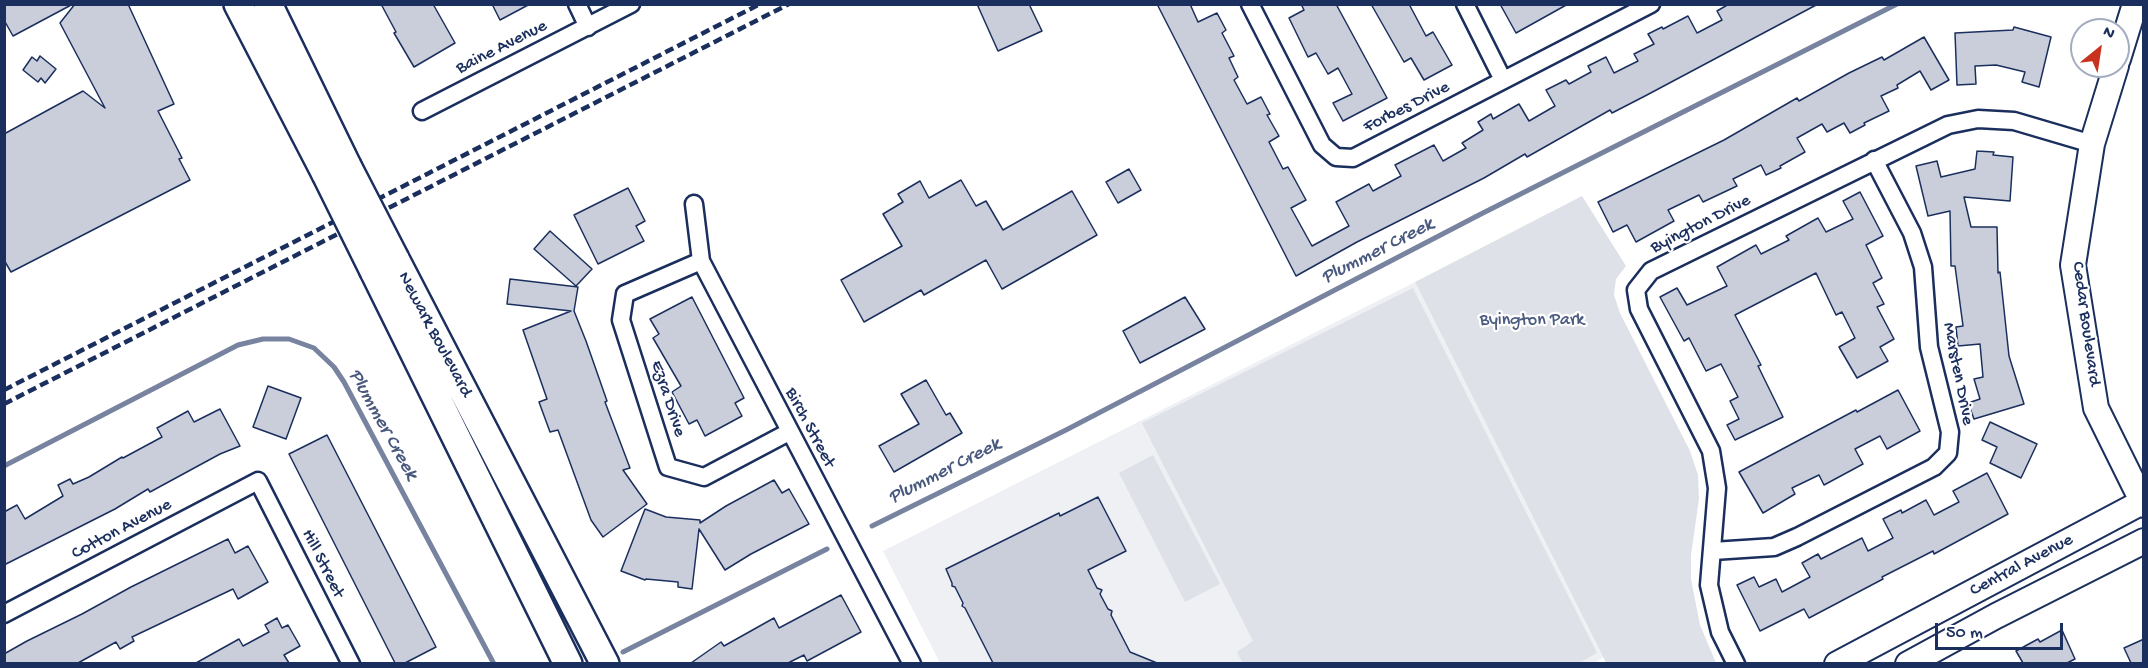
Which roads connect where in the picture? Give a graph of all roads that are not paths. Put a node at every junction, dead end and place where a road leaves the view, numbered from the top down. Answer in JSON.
{"nodes":[{"id":1,"x":238,"y":4,"type":"edge"},
{"id":2,"x":268,"y":4,"type":"edge"},
{"id":3,"x":577,"y":4,"type":"edge"},
{"id":4,"x":631,"y":4,"type":"edge"},
{"id":5,"x":1250,"y":4,"type":"edge"},
{"id":6,"x":1465,"y":4,"type":"edge"},
{"id":7,"x":1651,"y":4,"type":"edge"},
{"id":8,"x":2135,"y":4,"type":"edge"},
{"id":9,"x":2130,"y":20,"type":"edge"},
{"id":10,"x":588,"y":27,"type":"junction"},
{"id":11,"x":2112,"y":78,"type":"edge"},
{"id":12,"x":1503,"y":80,"type":"junction"},
{"id":13,"x":422,"y":111,"type":"dead end"},
{"id":14,"x":2092,"y":144,"type":"junction"},
{"id":15,"x":1874,"y":160,"type":"junction"},
{"id":16,"x":336,"y":170,"type":"junction"},
{"id":17,"x":694,"y":204,"type":"dead end"},
{"id":18,"x":700,"y":261,"type":"junction"},
{"id":19,"x":384,"y":265,"type":"junction"},
{"id":20,"x":789,"y":432,"type":"junction"},
{"id":21,"x":258,"y":481,"type":"joint"},
{"id":22,"x":2143,"y":502,"type":"edge"},
{"id":23,"x":2144,"y":541,"type":"edge"},
{"id":24,"x":1713,"y":551,"type":"junction"},
{"id":25,"x":4,"y":614,"type":"edge"},
{"id":26,"x":906,"y":661,"type":"edge"},
{"id":27,"x":351,"y":663,"type":"edge"},
{"id":28,"x":568,"y":663,"type":"edge"},
{"id":29,"x":605,"y":663,"type":"edge"},
{"id":30,"x":1736,"y":663,"type":"edge"},
{"id":31,"x":1837,"y":663,"type":"edge"},
{"id":32,"x":1908,"y":663,"type":"edge"}],
"edges":[{"from":1,"to":16,"type":"main road","name":"Newark Boulevard"},
{"from":2,"to":16,"type":"main road","name":"Newark Boulevard"},
{"from":3,"to":10,"type":"street"},
{"from":4,"to":10,"type":"street","name":"Baine Avenue"},
{"from":5,"to":12,"type":"street","name":"Forbes Drive"},
{"from":6,"to":12,"type":"street"},
{"from":7,"to":12,"type":"street","name":"Forbes Drive"},
{"from":8,"to":9,"type":"main road"},
{"from":10,"to":13,"type":"street","name":"Baine Avenue"},
{"from":11,"to":14,"type":"main road","name":"Cedar Boulevard"},
{"from":14,"to":15,"type":"street","name":"Byington Drive"},
{"from":14,"to":22,"type":"main road","name":"Cedar Boulevard"},
{"from":15,"to":24,"type":"street","name":"Byington Drive"},
{"from":15,"to":24,"type":"street","name":"Marsten Drive"},
{"from":16,"to":19,"type":"main road","name":"Newark Boulevard","bridge":true},
{"from":17,"to":18,"type":"street","name":"Birch Street"},
{"from":18,"to":20,"type":"street","name":"Birch Street"},
{"from":18,"to":20,"type":"street","name":"Ezra Drive"},
{"from":19,"to":28,"type":"main road","name":"Newark Boulevard"},
{"from":19,"to":29,"type":"main road","name":"Newark Boulevard"},
{"from":20,"to":26,"type":"street","name":"Birch Street"},
{"from":21,"to":25,"type":"street","name":"Cotton Avenue"},
{"from":21,"to":27,"type":"street","name":"Hill Street"},
{"from":22,"to":31,"type":"main road","name":"Central Avenue"},
{"from":23,"to":32,"type":"main road","name":"Central Avenue"},
{"from":24,"to":30,"type":"street","name":"Byington Drive"}]}
